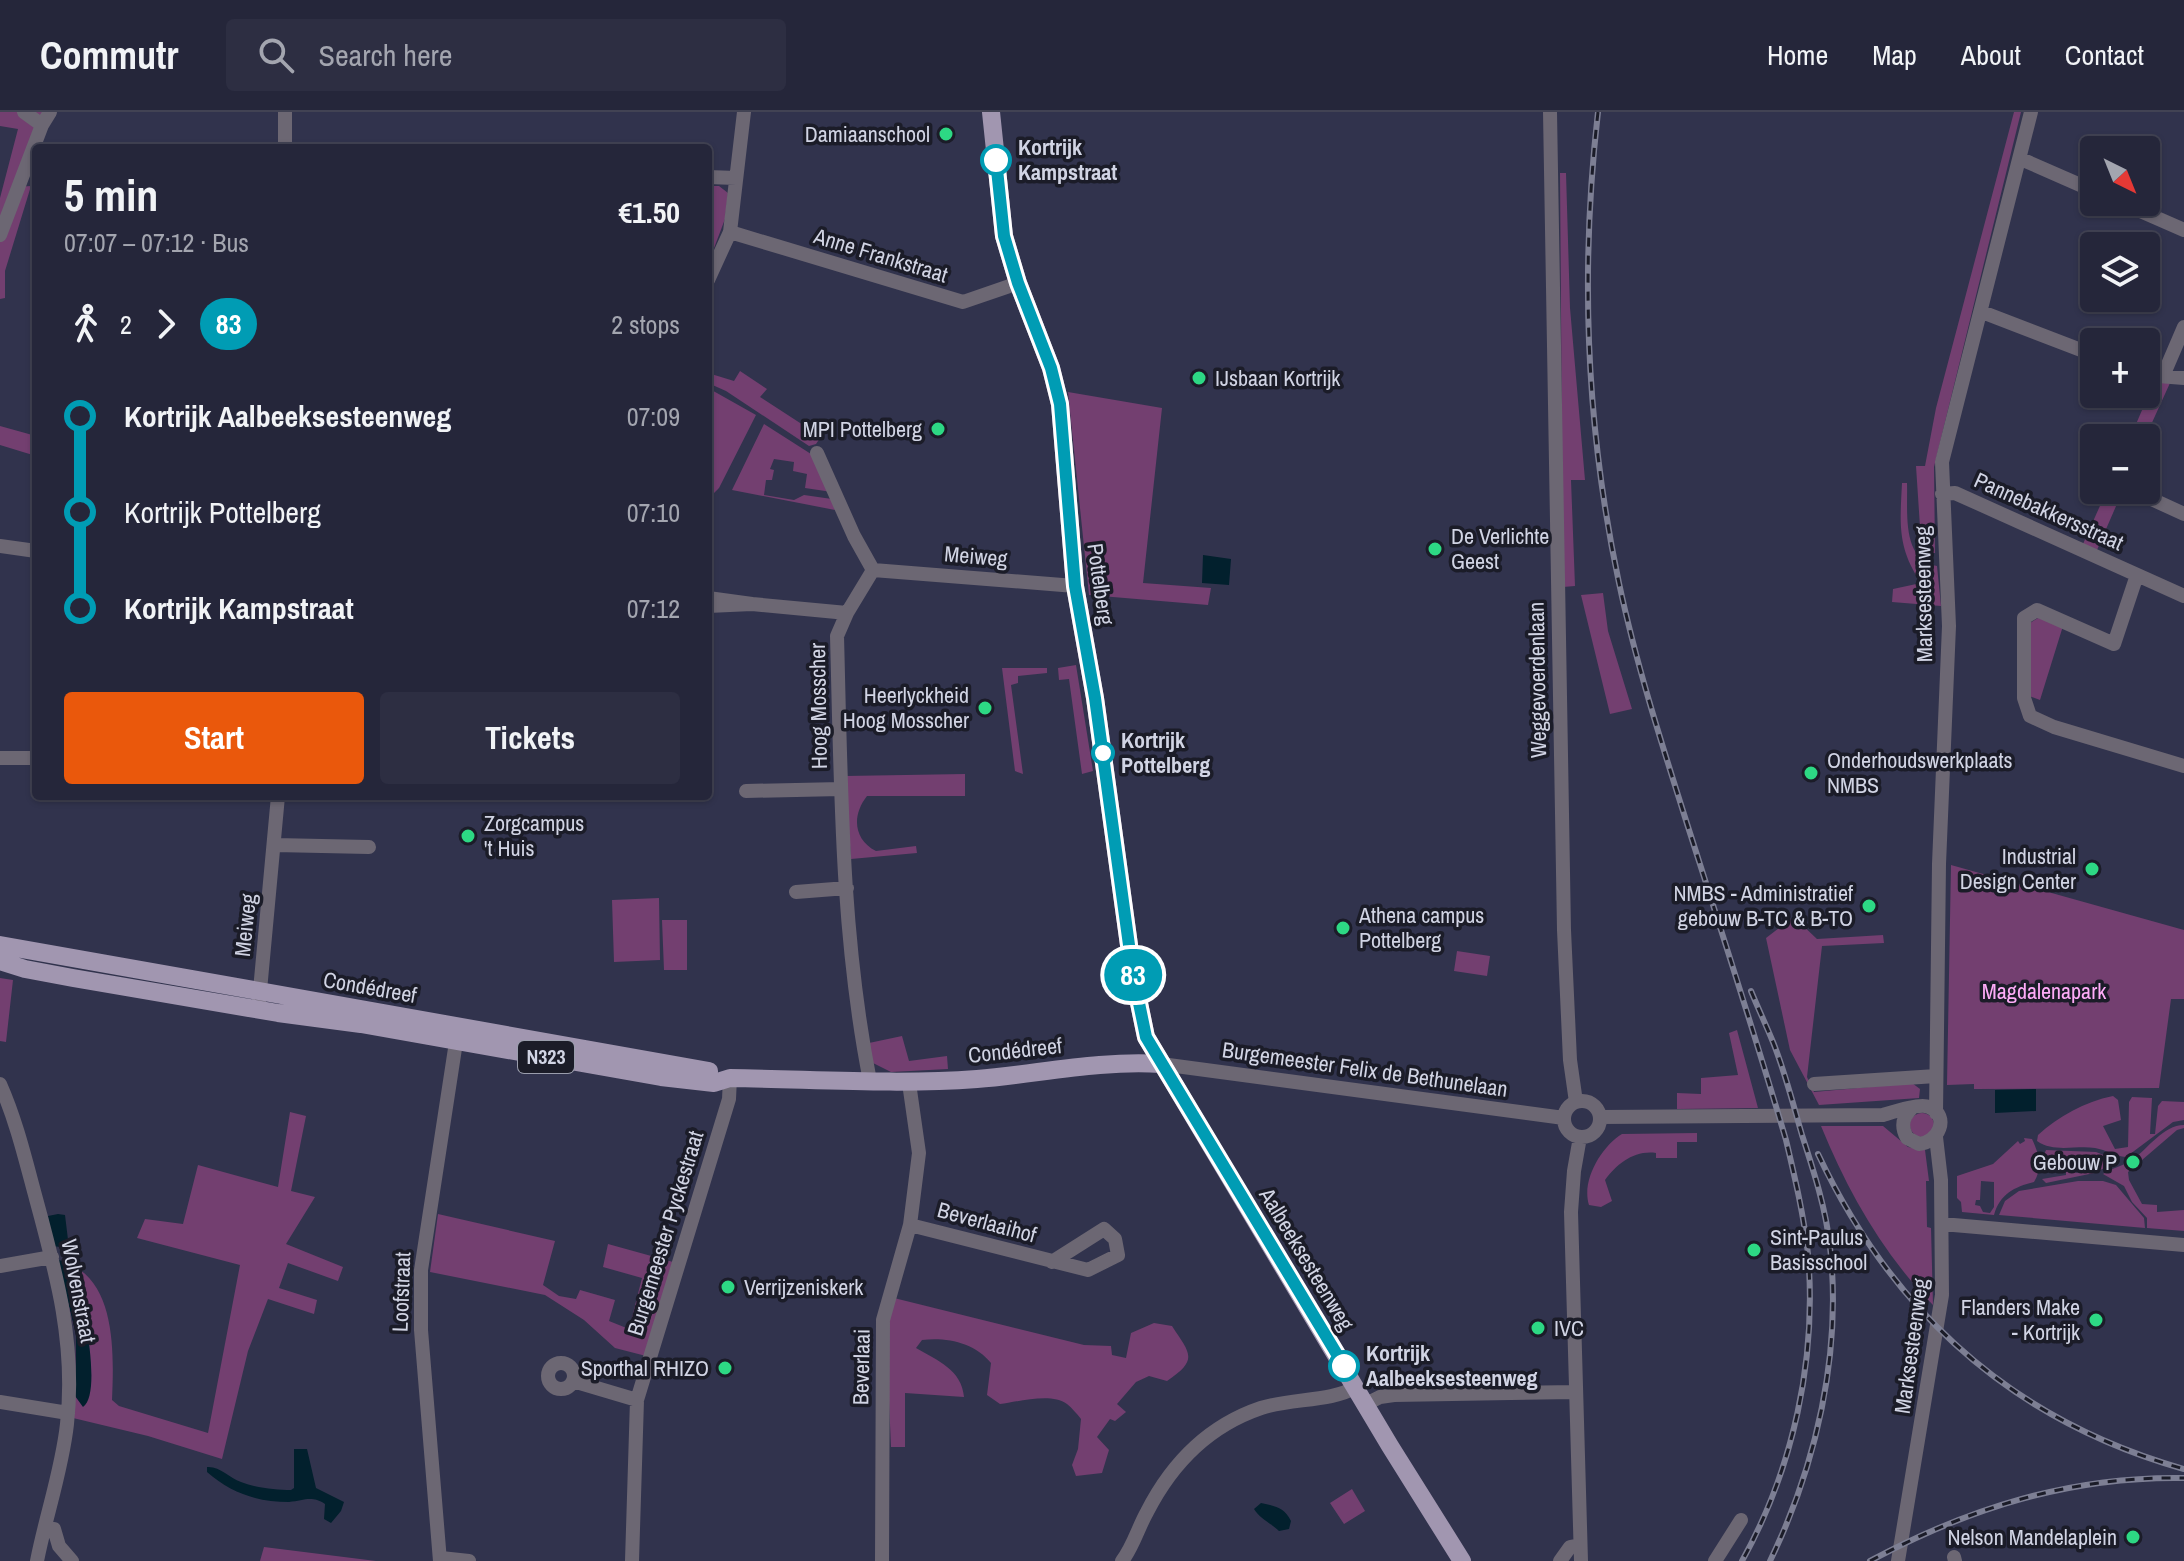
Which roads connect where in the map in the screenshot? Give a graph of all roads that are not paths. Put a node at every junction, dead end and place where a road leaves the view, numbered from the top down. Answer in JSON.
{"nodes":[{"id":1,"x":24,"y":112,"type":"edge"},
{"id":2,"x":285,"y":112,"type":"edge"},
{"id":3,"x":744,"y":112,"type":"edge"},
{"id":4,"x":991,"y":112,"type":"edge"},
{"id":5,"x":1550,"y":112,"type":"edge"},
{"id":6,"x":2031,"y":112,"type":"edge"},
{"id":7,"x":46,"y":118,"type":"edge"},
{"id":8,"x":39,"y":144,"type":"edge"},
{"id":9,"x":285,"y":144,"type":"edge"},
{"id":10,"x":2021,"y":159,"type":"junction"},
{"id":11,"x":712,"y":177,"type":"edge"},
{"id":12,"x":736,"y":178,"type":"junction"},
{"id":13,"x":29,"y":180,"type":"edge"},
{"id":14,"x":2080,"y":185,"type":"edge"},
{"id":15,"x":2152,"y":216,"type":"edge"},
{"id":16,"x":2184,"y":230,"type":"edge"},
{"id":17,"x":730,"y":232,"type":"junction"},
{"id":18,"x":0,"y":235,"type":"edge"},
{"id":19,"x":712,"y":271,"type":"edge"},
{"id":20,"x":1018,"y":283,"type":"junction"},
{"id":21,"x":1982,"y":312,"type":"junction"},
{"id":22,"x":2184,"y":327,"type":"edge"},
{"id":23,"x":2080,"y":350,"type":"edge"},
{"id":24,"x":2160,"y":376,"type":"edge"},
{"id":25,"x":2163,"y":376,"type":"junction"},
{"id":26,"x":2184,"y":378,"type":"edge"},
{"id":27,"x":817,"y":453,"type":"dead end"},
{"id":28,"x":1942,"y":494,"type":"junction"},
{"id":29,"x":2160,"y":503,"type":"edge"},
{"id":30,"x":2184,"y":514,"type":"edge"},
{"id":31,"x":0,"y":546,"type":"edge"},
{"id":32,"x":32,"y":550,"type":"edge"},
{"id":33,"x":873,"y":570,"type":"junction"},
{"id":34,"x":2137,"y":575,"type":"junction"},
{"id":35,"x":1075,"y":586,"type":"junction"},
{"id":36,"x":2184,"y":596,"type":"edge"},
{"id":37,"x":712,"y":599,"type":"edge"},
{"id":38,"x":752,"y":604,"type":"junction"},
{"id":39,"x":712,"y":606,"type":"edge"},
{"id":40,"x":847,"y":613,"type":"junction"},
{"id":41,"x":0,"y":758,"type":"edge"},
{"id":42,"x":32,"y":758,"type":"edge"},
{"id":43,"x":2184,"y":766,"type":"edge"},
{"id":44,"x":841,"y":789,"type":"junction"},
{"id":45,"x":746,"y":791,"type":"dead end"},
{"id":46,"x":278,"y":800,"type":"edge"},
{"id":47,"x":275,"y":845,"type":"junction"},
{"id":48,"x":369,"y":847,"type":"dead end"},
{"id":49,"x":847,"y":888,"type":"junction"},
{"id":50,"x":796,"y":892,"type":"dead end"},
{"id":51,"x":0,"y":945,"type":"edge"},
{"id":52,"x":0,"y":961,"type":"edge"},
{"id":53,"x":259,"y":1000,"type":"junction"},
{"id":54,"x":459,"y":1035,"type":"junction"},
{"id":55,"x":1161,"y":1064,"type":"junction"},
{"id":56,"x":730,"y":1078,"type":"junction"},
{"id":57,"x":870,"y":1081,"type":"junction"},
{"id":58,"x":1935,"y":1081,"type":"junction"},
{"id":59,"x":909,"y":1083,"type":"junction"},
{"id":60,"x":0,"y":1084,"type":"edge"},
{"id":61,"x":1814,"y":1084,"type":"dead end"},
{"id":62,"x":1576,"y":1102,"type":"junction"},
{"id":63,"x":1924,"y":1109,"type":"junction"},
{"id":64,"x":1883,"y":1115,"type":"junction"},
{"id":65,"x":1600,"y":1117,"type":"junction"},
{"id":66,"x":1564,"y":1118,"type":"junction"},
{"id":67,"x":1903,"y":1126,"type":"junction"},
{"id":68,"x":1580,"y":1137,"type":"junction"},
{"id":69,"x":1931,"y":1140,"type":"junction"},
{"id":70,"x":1942,"y":1224,"type":"junction"},
{"id":71,"x":910,"y":1225,"type":"junction"},
{"id":72,"x":2184,"y":1245,"type":"edge"},
{"id":73,"x":52,"y":1257,"type":"junction"},
{"id":74,"x":1052,"y":1262,"type":"dead end"},
{"id":75,"x":0,"y":1266,"type":"edge"},
{"id":76,"x":573,"y":1381,"type":"dead end"},
{"id":77,"x":1356,"y":1387,"type":"junction"},
{"id":78,"x":1575,"y":1392,"type":"junction"},
{"id":79,"x":637,"y":1400,"type":"junction"},
{"id":80,"x":0,"y":1402,"type":"edge"},
{"id":81,"x":1366,"y":1404,"type":"junction"},
{"id":82,"x":68,"y":1413,"type":"junction"},
{"id":83,"x":1741,"y":1520,"type":"dead end"},
{"id":84,"x":54,"y":1529,"type":"dead end"},
{"id":85,"x":1580,"y":1545,"type":"junction"},
{"id":86,"x":1126,"y":1559,"type":"edge"},
{"id":87,"x":441,"y":1560,"type":"edge"},
{"id":88,"x":37,"y":1561,"type":"edge"},
{"id":89,"x":72,"y":1561,"type":"edge"},
{"id":90,"x":469,"y":1561,"type":"edge"},
{"id":91,"x":632,"y":1561,"type":"edge"},
{"id":92,"x":882,"y":1561,"type":"edge"},
{"id":93,"x":1462,"y":1561,"type":"edge"},
{"id":94,"x":1560,"y":1561,"type":"edge"},
{"id":95,"x":1581,"y":1561,"type":"edge"},
{"id":96,"x":1715,"y":1561,"type":"edge"},
{"id":97,"x":1898,"y":1561,"type":"edge"}],
"edges":[{"from":1,"to":7,"type":"street"},
{"from":2,"to":9,"type":"street"},
{"from":3,"to":12,"type":"street"},
{"from":4,"to":20,"type":"main road","name":"Pottelberg"},
{"from":5,"to":62,"type":"street","name":"Weggevoerdenlaan"},
{"from":6,"to":10,"type":"street","name":"Marksesteenweg"},
{"from":7,"to":8,"type":"street"},
{"from":10,"to":14,"type":"street"},
{"from":10,"to":21,"type":"street","name":"Marksesteenweg"},
{"from":11,"to":12,"type":"street"},
{"from":12,"to":17,"type":"street"},
{"from":13,"to":18,"type":"street"},
{"from":15,"to":16,"type":"street"},
{"from":17,"to":19,"type":"street"},
{"from":17,"to":20,"type":"street","name":"Anne Frankstraat"},
{"from":20,"to":35,"type":"main road","name":"Pottelberg"},
{"from":21,"to":23,"type":"street"},
{"from":21,"to":28,"type":"street","name":"Marksesteenweg"},
{"from":22,"to":25,"type":"street"},
{"from":24,"to":25,"type":"street"},
{"from":25,"to":26,"type":"street"},
{"from":27,"to":33,"type":"street"},
{"from":28,"to":34,"type":"street","name":"Pannebakkersstraat"},
{"from":28,"to":58,"type":"street","name":"Marksesteenweg"},
{"from":29,"to":30,"type":"street"},
{"from":31,"to":32,"type":"street"},
{"from":33,"to":35,"type":"street","name":"Meiweg"},
{"from":33,"to":40,"type":"street","name":"Hoog Mosscher"},
{"from":34,"to":36,"type":"street","name":"Pannebakkersstraat"},
{"from":34,"to":43,"type":"street"},
{"from":35,"to":55,"type":"main road","name":"Pottelberg"},
{"from":37,"to":38,"type":"street"},
{"from":38,"to":39,"type":"street"},
{"from":38,"to":40,"type":"street"},
{"from":40,"to":44,"type":"street","name":"Hoog Mosscher"},
{"from":41,"to":42,"type":"street"},
{"from":44,"to":45,"type":"street","name":"Hoog Mosscher"},
{"from":44,"to":49,"type":"street","name":"Hoog Mosscher"},
{"from":46,"to":47,"type":"street","name":"Meiweg"},
{"from":47,"to":48,"type":"street"},
{"from":47,"to":53,"type":"street","name":"Meiweg"},
{"from":49,"to":50,"type":"street"},
{"from":49,"to":57,"type":"street","name":"Hoog Mosscher"},
{"from":51,"to":53,"type":"main road","name":"Condédreef","number":"N323"},
{"from":52,"to":53,"type":"main road","name":"Condédreef","number":"N323"},
{"from":53,"to":54,"type":"main road","name":"Condédreef","number":"N323"},
{"from":54,"to":56,"type":"main road","name":"Condédreef","number":"N323"},
{"from":54,"to":87,"type":"street","name":"Loofstraat"},
{"from":55,"to":59,"type":"main road","name":"Condédreef","number":"N323"},
{"from":55,"to":66,"type":"street","name":"Burgemeester Felix de Bethunelaan"},
{"from":55,"to":77,"type":"main road","name":"Aalbeeksesteenweg"},
{"from":56,"to":57,"type":"main road","name":"Condédreef","number":"N323"},
{"from":56,"to":79,"type":"street","name":"Burgemeester Pyckestraat"},
{"from":57,"to":59,"type":"main road","name":"Condédreef","number":"N323"},
{"from":58,"to":61,"type":"street"},
{"from":58,"to":63,"type":"street","name":"Marksesteenweg"},
{"from":59,"to":71,"type":"street","name":"Beverlaai"},
{"from":60,"to":73,"type":"street","name":"Wolvenstraat"},
{"from":62,"to":65,"type":"street"},
{"from":62,"to":66,"type":"street"},
{"from":63,"to":64,"type":"street"},
{"from":63,"to":67,"type":"street"},
{"from":63,"to":69,"type":"street"},
{"from":64,"to":65,"type":"street"},
{"from":64,"to":67,"type":"street"},
{"from":65,"to":68,"type":"street"},
{"from":66,"to":68,"type":"street"},
{"from":67,"to":69,"type":"street"},
{"from":68,"to":78,"type":"street"},
{"from":69,"to":70,"type":"street","name":"Marksesteenweg"},
{"from":70,"to":72,"type":"street"},
{"from":70,"to":97,"type":"street","name":"Marksesteenweg"},
{"from":71,"to":74,"type":"street","name":"Beverlaaihof"},
{"from":71,"to":92,"type":"street","name":"Beverlaai"},
{"from":73,"to":75,"type":"street"},
{"from":73,"to":82,"type":"street","name":"Wolvenstraat"},
{"from":76,"to":79,"type":"street"},
{"from":77,"to":81,"type":"main road","name":"Aalbeeksesteenweg"},
{"from":77,"to":86,"type":"street"},
{"from":78,"to":81,"type":"street"},
{"from":78,"to":85,"type":"street"},
{"from":79,"to":91,"type":"street","name":"Burgemeester Pyckestraat"},
{"from":80,"to":82,"type":"street"},
{"from":81,"to":93,"type":"main road","name":"Aalbeeksesteenweg"},
{"from":82,"to":88,"type":"street","name":"Wolvenstraat"},
{"from":83,"to":96,"type":"street"},
{"from":84,"to":89,"type":"street"},
{"from":85,"to":94,"type":"street"},
{"from":85,"to":95,"type":"street"},
{"from":87,"to":90,"type":"street"}]}
